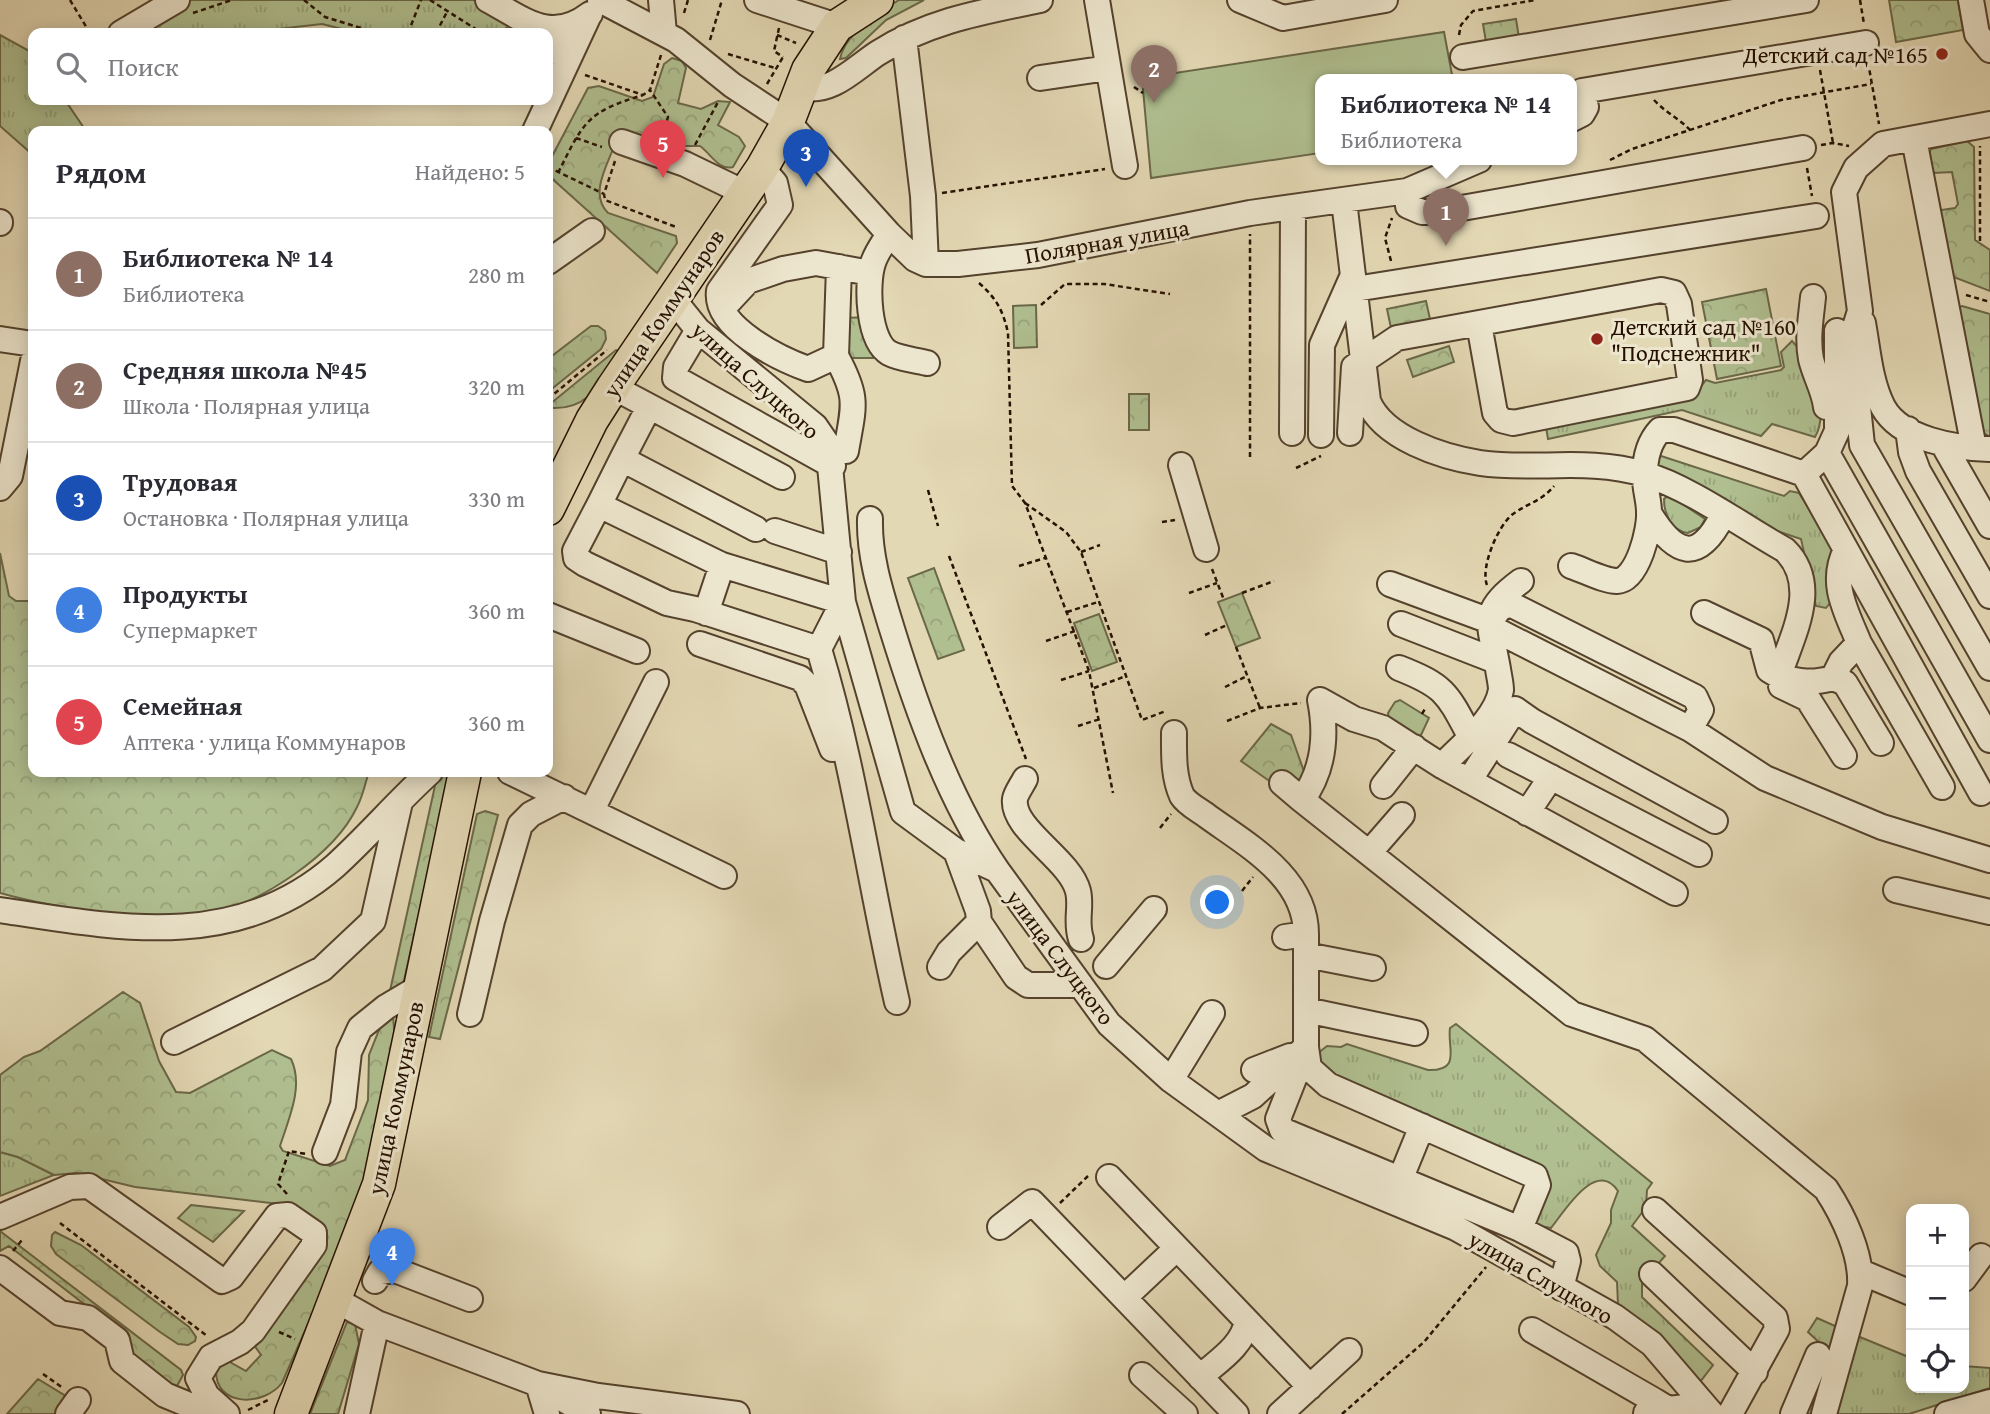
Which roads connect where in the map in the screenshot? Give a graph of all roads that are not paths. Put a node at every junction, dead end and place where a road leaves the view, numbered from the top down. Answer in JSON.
{"nodes":[{"id":1,"x":177,"y":0,"type":"edge"},
{"id":2,"x":488,"y":0,"type":"edge"},
{"id":3,"x":661,"y":0,"type":"edge"},
{"id":4,"x":757,"y":0,"type":"edge"},
{"id":5,"x":877,"y":0,"type":"edge"},
{"id":6,"x":1040,"y":0,"type":"edge"},
{"id":7,"x":1097,"y":0,"type":"edge"},
{"id":8,"x":1240,"y":0,"type":"edge"},
{"id":9,"x":1385,"y":0,"type":"edge"},
{"id":10,"x":1806,"y":0,"type":"edge"},
{"id":11,"x":1971,"y":0,"type":"edge"},
{"id":12,"x":595,"y":5,"type":"edge"},
{"id":13,"x":837,"y":26,"type":"junction"},
{"id":14,"x":129,"y":28,"type":"edge"},
{"id":15,"x":524,"y":28,"type":"edge"},
{"id":16,"x":553,"y":29,"type":"edge"},
{"id":17,"x":562,"y":29,"type":"junction"},
{"id":18,"x":666,"y":34,"type":"junction"},
{"id":19,"x":1865,"y":35,"type":"road end"},
{"id":20,"x":904,"y":38,"type":"junction"},
{"id":21,"x":1990,"y":50,"type":"edge"},
{"id":22,"x":558,"y":55,"type":"edge"},
{"id":23,"x":1463,"y":57,"type":"dead end"},
{"id":24,"x":1108,"y":68,"type":"junction"},
{"id":25,"x":553,"y":72,"type":"edge"},
{"id":26,"x":1040,"y":78,"type":"dead end"},
{"id":27,"x":802,"y":87,"type":"junction"},
{"id":28,"x":1577,"y":92,"type":"edge"},
{"id":29,"x":544,"y":105,"type":"edge"},
{"id":30,"x":1577,"y":116,"type":"edge"},
{"id":31,"x":788,"y":122,"type":"junction"},
{"id":32,"x":1985,"y":125,"type":"edge"},
{"id":33,"x":537,"y":126,"type":"edge"},
{"id":34,"x":1914,"y":139,"type":"junction"},
{"id":35,"x":622,"y":142,"type":"road end"},
{"id":36,"x":1811,"y":147,"type":"road end"},
{"id":37,"x":1470,"y":165,"type":"edge"},
{"id":38,"x":1125,"y":166,"type":"road end"},
{"id":39,"x":762,"y":168,"type":"junction"},
{"id":40,"x":745,"y":194,"type":"junction"},
{"id":41,"x":1408,"y":198,"type":"junction"},
{"id":42,"x":1344,"y":201,"type":"junction"},
{"id":43,"x":1814,"y":206,"type":"road end"},
{"id":44,"x":1293,"y":208,"type":"junction"},
{"id":45,"x":592,"y":231,"type":"dead end"},
{"id":46,"x":889,"y":234,"type":"junction"},
{"id":47,"x":553,"y":258,"type":"edge"},
{"id":48,"x":926,"y":264,"type":"junction"},
{"id":49,"x":839,"y":267,"type":"junction"},
{"id":50,"x":870,"y":274,"type":"junction"},
{"id":51,"x":1354,"y":282,"type":"junction"},
{"id":52,"x":1813,"y":297,"type":"dead end"},
{"id":53,"x":673,"y":299,"type":"junction"},
{"id":54,"x":1859,"y":303,"type":"junction"},
{"id":55,"x":722,"y":309,"type":"junction"},
{"id":56,"x":1479,"y":324,"type":"junction"},
{"id":57,"x":698,"y":330,"type":"junction"},
{"id":58,"x":0,"y":340,"type":"edge"},
{"id":59,"x":28,"y":343,"type":"edge"},
{"id":60,"x":836,"y":356,"type":"junction"},
{"id":61,"x":1364,"y":358,"type":"junction"},
{"id":62,"x":927,"y":363,"type":"dead end"},
{"id":63,"x":28,"y":386,"type":"edge"},
{"id":64,"x":613,"y":387,"type":"junction"},
{"id":65,"x":649,"y":407,"type":"junction"},
{"id":66,"x":1908,"y":429,"type":"junction"},
{"id":67,"x":1292,"y":433,"type":"dead end"},
{"id":68,"x":1350,"y":433,"type":"dead end"},
{"id":69,"x":1321,"y":435,"type":"dead end"},
{"id":70,"x":1944,"y":444,"type":"junction"},
{"id":71,"x":1985,"y":450,"type":"edge"},
{"id":72,"x":1824,"y":455,"type":"junction"},
{"id":73,"x":622,"y":459,"type":"junction"},
{"id":74,"x":839,"y":459,"type":"junction"},
{"id":75,"x":1181,"y":466,"type":"dead end"},
{"id":76,"x":1644,"y":474,"type":"junction"},
{"id":77,"x":1804,"y":474,"type":"junction"},
{"id":78,"x":782,"y":477,"type":"dead end"},
{"id":79,"x":0,"y":488,"type":"edge"},
{"id":80,"x":553,"y":499,"type":"edge"},
{"id":81,"x":599,"y":505,"type":"junction"},
{"id":82,"x":1649,"y":513,"type":"junction"},
{"id":83,"x":1723,"y":515,"type":"junction"},
{"id":84,"x":870,"y":519,"type":"dead end"},
{"id":85,"x":1990,"y":526,"type":"edge"},
{"id":86,"x":1206,"y":549,"type":"road end"},
{"id":87,"x":1846,"y":550,"type":"junction"},
{"id":88,"x":839,"y":552,"type":"junction"},
{"id":89,"x":722,"y":565,"type":"junction"},
{"id":90,"x":1571,"y":566,"type":"dead end"},
{"id":91,"x":1521,"y":581,"type":"dead end"},
{"id":92,"x":1390,"y":584,"type":"dead end"},
{"id":93,"x":1990,"y":596,"type":"edge"},
{"id":94,"x":843,"y":602,"type":"junction"},
{"id":95,"x":706,"y":612,"type":"junction"},
{"id":96,"x":1704,"y":613,"type":"dead end"},
{"id":97,"x":553,"y":617,"type":"edge"},
{"id":98,"x":1401,"y":624,"type":"dead end"},
{"id":99,"x":1490,"y":624,"type":"junction"},
{"id":100,"x":1859,"y":643,"type":"junction"},
{"id":101,"x":699,"y":644,"type":"dead end"},
{"id":102,"x":819,"y":649,"type":"junction"},
{"id":103,"x":638,"y":651,"type":"dead end"},
{"id":104,"x":1496,"y":661,"type":"junction"},
{"id":105,"x":1399,"y":668,"type":"dead end"},
{"id":106,"x":1990,"y":668,"type":"edge"},
{"id":107,"x":1774,"y":673,"type":"junction"},
{"id":108,"x":1833,"y":678,"type":"junction"},
{"id":109,"x":656,"y":682,"type":"dead end"},
{"id":110,"x":1501,"y":688,"type":"junction"},
{"id":111,"x":1516,"y":709,"type":"junction"},
{"id":112,"x":1170,"y":722,"type":"road end"},
{"id":113,"x":1470,"y":736,"type":"junction"},
{"id":114,"x":1990,"y":740,"type":"edge"},
{"id":115,"x":1881,"y":743,"type":"dead end"},
{"id":116,"x":1414,"y":747,"type":"junction"},
{"id":117,"x":1508,"y":755,"type":"dead end"},
{"id":118,"x":1844,"y":756,"type":"dead end"},
{"id":119,"x":1442,"y":766,"type":"junction"},
{"id":120,"x":1026,"y":772,"type":"road end"},
{"id":121,"x":408,"y":777,"type":"edge"},
{"id":122,"x":425,"y":777,"type":"edge"},
{"id":123,"x":464,"y":777,"type":"edge"},
{"id":124,"x":521,"y":777,"type":"edge"},
{"id":125,"x":1551,"y":777,"type":"junction"},
{"id":126,"x":1469,"y":781,"type":"junction"},
{"id":127,"x":1282,"y":783,"type":"dead end"},
{"id":128,"x":1383,"y":786,"type":"dead end"},
{"id":129,"x":1942,"y":787,"type":"dead end"},
{"id":130,"x":1981,"y":793,"type":"dead end"},
{"id":131,"x":564,"y":797,"type":"junction"},
{"id":132,"x":401,"y":799,"type":"junction"},
{"id":133,"x":857,"y":800,"type":"junction"},
{"id":134,"x":1302,"y":800,"type":"junction"},
{"id":135,"x":592,"y":810,"type":"junction"},
{"id":136,"x":1527,"y":813,"type":"junction"},
{"id":137,"x":1402,"y":815,"type":"dead end"},
{"id":138,"x":1715,"y":821,"type":"dead end"},
{"id":139,"x":956,"y":851,"type":"junction"},
{"id":140,"x":1369,"y":853,"type":"junction"},
{"id":141,"x":1699,"y":854,"type":"dead end"},
{"id":142,"x":1990,"y":860,"type":"edge"},
{"id":143,"x":997,"y":870,"type":"junction"},
{"id":144,"x":724,"y":876,"type":"dead end"},
{"id":145,"x":1896,"y":890,"type":"dead end"},
{"id":146,"x":1675,"y":893,"type":"dead end"},
{"id":147,"x":1154,"y":909,"type":"dead end"},
{"id":148,"x":0,"y":910,"type":"edge"},
{"id":149,"x":1990,"y":912,"type":"edge"},
{"id":150,"x":979,"y":922,"type":"junction"},
{"id":151,"x":1081,"y":939,"type":"dead end"},
{"id":152,"x":1299,"y":942,"type":"junction"},
{"id":153,"x":1107,"y":966,"type":"dead end"},
{"id":154,"x":940,"y":967,"type":"dead end"},
{"id":155,"x":1373,"y":968,"type":"dead end"},
{"id":156,"x":1078,"y":985,"type":"junction"},
{"id":157,"x":418,"y":988,"type":"junction"},
{"id":158,"x":897,"y":1002,"type":"dead end"},
{"id":159,"x":1306,"y":1010,"type":"junction"},
{"id":160,"x":1212,"y":1013,"type":"dead end"},
{"id":161,"x":470,"y":1014,"type":"dead end"},
{"id":162,"x":1415,"y":1033,"type":"dead end"},
{"id":163,"x":174,"y":1042,"type":"dead end"},
{"id":164,"x":1306,"y":1047,"type":"junction"},
{"id":165,"x":1254,"y":1070,"type":"dead end"},
{"id":166,"x":1171,"y":1080,"type":"junction"},
{"id":167,"x":1218,"y":1114,"type":"junction"},
{"id":168,"x":1422,"y":1126,"type":"junction"},
{"id":169,"x":325,"y":1153,"type":"dead end"},
{"id":170,"x":1109,"y":1177,"type":"road end"},
{"id":171,"x":1400,"y":1180,"type":"junction"},
{"id":172,"x":1655,"y":1210,"type":"dead end"},
{"id":173,"x":0,"y":1217,"type":"edge"},
{"id":174,"x":1000,"y":1227,"type":"dead end"},
{"id":175,"x":1520,"y":1229,"type":"junction"},
{"id":176,"x":1177,"y":1248,"type":"junction"},
{"id":177,"x":1981,"y":1256,"type":"dead end"},
{"id":178,"x":6,"y":1261,"type":"edge"},
{"id":179,"x":1861,"y":1272,"type":"junction"},
{"id":180,"x":1969,"y":1272,"type":"edge"},
{"id":181,"x":1652,"y":1274,"type":"dead end"},
{"id":182,"x":367,"y":1275,"type":"junction"},
{"id":183,"x":1561,"y":1288,"type":"junction"},
{"id":184,"x":1906,"y":1291,"type":"edge"},
{"id":185,"x":1125,"y":1297,"type":"junction"},
{"id":186,"x":470,"y":1299,"type":"dead end"},
{"id":187,"x":336,"y":1300,"type":"junction"},
{"id":188,"x":1247,"y":1321,"type":"junction"},
{"id":189,"x":377,"y":1323,"type":"junction"},
{"id":190,"x":1532,"y":1330,"type":"dead end"},
{"id":191,"x":1349,"y":1351,"type":"dead end"},
{"id":192,"x":1818,"y":1354,"type":"dead end"},
{"id":193,"x":1755,"y":1372,"type":"junction"},
{"id":194,"x":1143,"y":1375,"type":"dead end"},
{"id":195,"x":1200,"y":1377,"type":"junction"},
{"id":196,"x":538,"y":1384,"type":"junction"},
{"id":197,"x":1310,"y":1387,"type":"junction"},
{"id":198,"x":1990,"y":1402,"type":"edge"},
{"id":199,"x":1650,"y":1408,"type":"edge"},
{"id":200,"x":1708,"y":1409,"type":"edge"},
{"id":201,"x":1226,"y":1410,"type":"edge"},
{"id":202,"x":222,"y":1411,"type":"edge"},
{"id":203,"x":291,"y":1414,"type":"edge"},
{"id":204,"x":357,"y":1414,"type":"edge"},
{"id":205,"x":547,"y":1414,"type":"edge"},
{"id":206,"x":588,"y":1414,"type":"edge"},
{"id":207,"x":737,"y":1414,"type":"edge"},
{"id":208,"x":1185,"y":1414,"type":"edge"},
{"id":209,"x":1280,"y":1414,"type":"edge"},
{"id":210,"x":1730,"y":1414,"type":"edge"},
{"id":211,"x":1793,"y":1414,"type":"edge"},
{"id":212,"x":1824,"y":1414,"type":"edge"},
{"id":213,"x":1947,"y":1414,"type":"edge"}],
"edges":[{"from":1,"to":14,"type":"street"},
{"from":2,"to":15,"type":"street"},
{"from":3,"to":18,"type":"street"},
{"from":4,"to":13,"type":"street"},
{"from":5,"to":13,"type":"main road"},
{"from":6,"to":20,"type":"street"},
{"from":7,"to":24,"type":"street"},
{"from":8,"to":9,"type":"street"},
{"from":10,"to":23,"type":"street"},
{"from":11,"to":21,"type":"street"},
{"from":12,"to":17,"type":"street"},
{"from":12,"to":18,"type":"street"},
{"from":12,"to":22,"type":"street"},
{"from":13,"to":27,"type":"main road","name":"улица Коммунаров"},
{"from":16,"to":17,"type":"street"},
{"from":17,"to":22,"type":"street"},
{"from":18,"to":31,"type":"street"},
{"from":19,"to":28,"type":"street"},
{"from":20,"to":27,"type":"street"},
{"from":20,"to":48,"type":"street"},
{"from":22,"to":25,"type":"street"},
{"from":24,"to":26,"type":"street"},
{"from":24,"to":38,"type":"street"},
{"from":27,"to":31,"type":"main road","name":"улица Коммунаров"},
{"from":28,"to":30,"type":"street"},
{"from":29,"to":33,"type":"street"},
{"from":31,"to":39,"type":"main road","name":"улица Коммунаров"},
{"from":31,"to":46,"type":"street"},
{"from":32,"to":34,"type":"street"},
{"from":34,"to":54,"type":"street"},
{"from":34,"to":71,"type":"street"},
{"from":35,"to":40,"type":"street"},
{"from":36,"to":41,"type":"street"},
{"from":37,"to":41,"type":"street","name":"Полярная улица"},
{"from":39,"to":40,"type":"main road","name":"улица Коммунаров"},
{"from":39,"to":55,"type":"street"},
{"from":40,"to":53,"type":"main road","name":"улица Коммунаров"},
{"from":41,"to":42,"type":"street","name":"Полярная улица"},
{"from":42,"to":44,"type":"street","name":"Полярная улица"},
{"from":42,"to":51,"type":"street"},
{"from":43,"to":51,"type":"street"},
{"from":44,"to":48,"type":"street","name":"Полярная улица"},
{"from":44,"to":67,"type":"street"},
{"from":45,"to":47,"type":"street"},
{"from":46,"to":48,"type":"street"},
{"from":46,"to":50,"type":"street"},
{"from":49,"to":50,"type":"street"},
{"from":49,"to":55,"type":"street"},
{"from":49,"to":60,"type":"street"},
{"from":50,"to":62,"type":"street"},
{"from":51,"to":61,"type":"street"},
{"from":51,"to":69,"type":"street"},
{"from":52,"to":72,"type":"street"},
{"from":53,"to":57,"type":"street","name":"улица Слуцкого"},
{"from":53,"to":64,"type":"main road","name":"улица Коммунаров"},
{"from":54,"to":66,"type":"street"},
{"from":54,"to":72,"type":"street"},
{"from":54,"to":106,"type":"street"},
{"from":55,"to":60,"type":"street"},
{"from":56,"to":56,"type":"street"},
{"from":56,"to":61,"type":"street"},
{"from":57,"to":74,"type":"street","name":"улица Слуцкого"},
{"from":57,"to":74,"type":"street"},
{"from":58,"to":59,"type":"street"},
{"from":60,"to":74,"type":"street"},
{"from":61,"to":68,"type":"street"},
{"from":61,"to":76,"type":"street"},
{"from":63,"to":79,"type":"street"},
{"from":64,"to":65,"type":"street"},
{"from":64,"to":80,"type":"main road","name":"улица Коммунаров"},
{"from":65,"to":73,"type":"street"},
{"from":65,"to":78,"type":"street"},
{"from":66,"to":70,"type":"street"},
{"from":66,"to":93,"type":"street"},
{"from":70,"to":71,"type":"street"},
{"from":70,"to":85,"type":"street"},
{"from":72,"to":77,"type":"street"},
{"from":72,"to":114,"type":"street"},
{"from":73,"to":81,"type":"street"},
{"from":73,"to":88,"type":"street"},
{"from":74,"to":88,"type":"street","name":"улица Слуцкого"},
{"from":75,"to":86,"type":"street"},
{"from":76,"to":77,"type":"street"},
{"from":76,"to":82,"type":"street"},
{"from":76,"to":83,"type":"street"},
{"from":77,"to":87,"type":"street"},
{"from":81,"to":89,"type":"street"},
{"from":81,"to":95,"type":"street"},
{"from":82,"to":83,"type":"street"},
{"from":82,"to":90,"type":"street"},
{"from":83,"to":107,"type":"street"},
{"from":84,"to":143,"type":"street"},
{"from":87,"to":100,"type":"street"},
{"from":87,"to":130,"type":"street"},
{"from":88,"to":94,"type":"street","name":"улица Слуцкого"},
{"from":89,"to":94,"type":"street"},
{"from":89,"to":95,"type":"street"},
{"from":91,"to":99,"type":"street"},
{"from":92,"to":99,"type":"street"},
{"from":94,"to":102,"type":"street"},
{"from":94,"to":139,"type":"street","name":"улица Слуцкого"},
{"from":95,"to":102,"type":"street"},
{"from":96,"to":107,"type":"street"},
{"from":97,"to":103,"type":"street"},
{"from":98,"to":104,"type":"street"},
{"from":99,"to":104,"type":"street"},
{"from":99,"to":142,"type":"street"},
{"from":100,"to":108,"type":"street"},
{"from":100,"to":129,"type":"street"},
{"from":101,"to":133,"type":"street"},
{"from":102,"to":133,"type":"street"},
{"from":104,"to":110,"type":"street"},
{"from":105,"to":113,"type":"street"},
{"from":107,"to":108,"type":"street"},
{"from":107,"to":118,"type":"street"},
{"from":108,"to":115,"type":"street"},
{"from":109,"to":135,"type":"street"},
{"from":110,"to":111,"type":"street"},
{"from":110,"to":113,"type":"street"},
{"from":111,"to":126,"type":"street"},
{"from":111,"to":138,"type":"street"},
{"from":112,"to":152,"type":"street"},
{"from":113,"to":119,"type":"street"},
{"from":116,"to":119,"type":"street"},
{"from":116,"to":128,"type":"street"},
{"from":116,"to":134,"type":"street"},
{"from":117,"to":125,"type":"street"},
{"from":119,"to":126,"type":"street"},
{"from":120,"to":151,"type":"street"},
{"from":121,"to":132,"type":"street"},
{"from":122,"to":132,"type":"street"},
{"from":123,"to":157,"type":"main road","name":"улица Коммунаров"},
{"from":124,"to":131,"type":"street"},
{"from":125,"to":136,"type":"street"},
{"from":125,"to":141,"type":"street"},
{"from":126,"to":136,"type":"street"},
{"from":127,"to":134,"type":"street"},
{"from":131,"to":135,"type":"street"},
{"from":131,"to":161,"type":"street"},
{"from":132,"to":148,"type":"street"},
{"from":132,"to":163,"type":"street"},
{"from":133,"to":158,"type":"street"},
{"from":134,"to":140,"type":"street"},
{"from":135,"to":144,"type":"street"},
{"from":136,"to":146,"type":"street"},
{"from":137,"to":140,"type":"street"},
{"from":139,"to":143,"type":"street","name":"улица Слуцкого"},
{"from":139,"to":150,"type":"street"},
{"from":140,"to":179,"type":"street"},
{"from":143,"to":156,"type":"street","name":"улица Слуцкого"},
{"from":145,"to":149,"type":"street"},
{"from":147,"to":153,"type":"street"},
{"from":150,"to":154,"type":"street"},
{"from":150,"to":156,"type":"street"},
{"from":152,"to":155,"type":"street"},
{"from":152,"to":159,"type":"street"},
{"from":156,"to":166,"type":"street","name":"улица Слуцкого"},
{"from":157,"to":169,"type":"street"},
{"from":157,"to":182,"type":"main road","name":"улица Коммунаров"},
{"from":159,"to":162,"type":"street"},
{"from":159,"to":164,"type":"street"},
{"from":160,"to":166,"type":"street"},
{"from":164,"to":165,"type":"street"},
{"from":164,"to":167,"type":"street"},
{"from":164,"to":168,"type":"street"},
{"from":164,"to":171,"type":"street"},
{"from":166,"to":167,"type":"street","name":"улица Слуцкого"},
{"from":167,"to":183,"type":"street","name":"улица Слуцкого"},
{"from":168,"to":171,"type":"street"},
{"from":168,"to":175,"type":"street"},
{"from":170,"to":176,"type":"street"},
{"from":171,"to":175,"type":"street"},
{"from":172,"to":193,"type":"street"},
{"from":173,"to":202,"type":"street"},
{"from":174,"to":185,"type":"street"},
{"from":175,"to":183,"type":"street"},
{"from":176,"to":185,"type":"street"},
{"from":176,"to":188,"type":"street"},
{"from":177,"to":180,"type":"street"},
{"from":178,"to":202,"type":"street"},
{"from":179,"to":184,"type":"street"},
{"from":179,"to":212,"type":"street"},
{"from":181,"to":193,"type":"street"},
{"from":182,"to":186,"type":"street"},
{"from":182,"to":187,"type":"main road","name":"улица Коммунаров"},
{"from":183,"to":200,"type":"street","name":"улица Слуцкого"},
{"from":185,"to":195,"type":"street"},
{"from":187,"to":189,"type":"street"},
{"from":187,"to":203,"type":"main road","name":"улица Коммунаров"},
{"from":188,"to":195,"type":"street"},
{"from":188,"to":197,"type":"street"},
{"from":189,"to":196,"type":"street"},
{"from":189,"to":204,"type":"street"},
{"from":190,"to":199,"type":"street"},
{"from":191,"to":197,"type":"street"},
{"from":192,"to":211,"type":"street"},
{"from":193,"to":210,"type":"street"},
{"from":194,"to":208,"type":"street"},
{"from":195,"to":201,"type":"street"},
{"from":196,"to":205,"type":"street"},
{"from":196,"to":206,"type":"street"},
{"from":196,"to":207,"type":"street"},
{"from":197,"to":209,"type":"street"},
{"from":198,"to":213,"type":"street"},
{"from":199,"to":200,"type":"street"}]}
